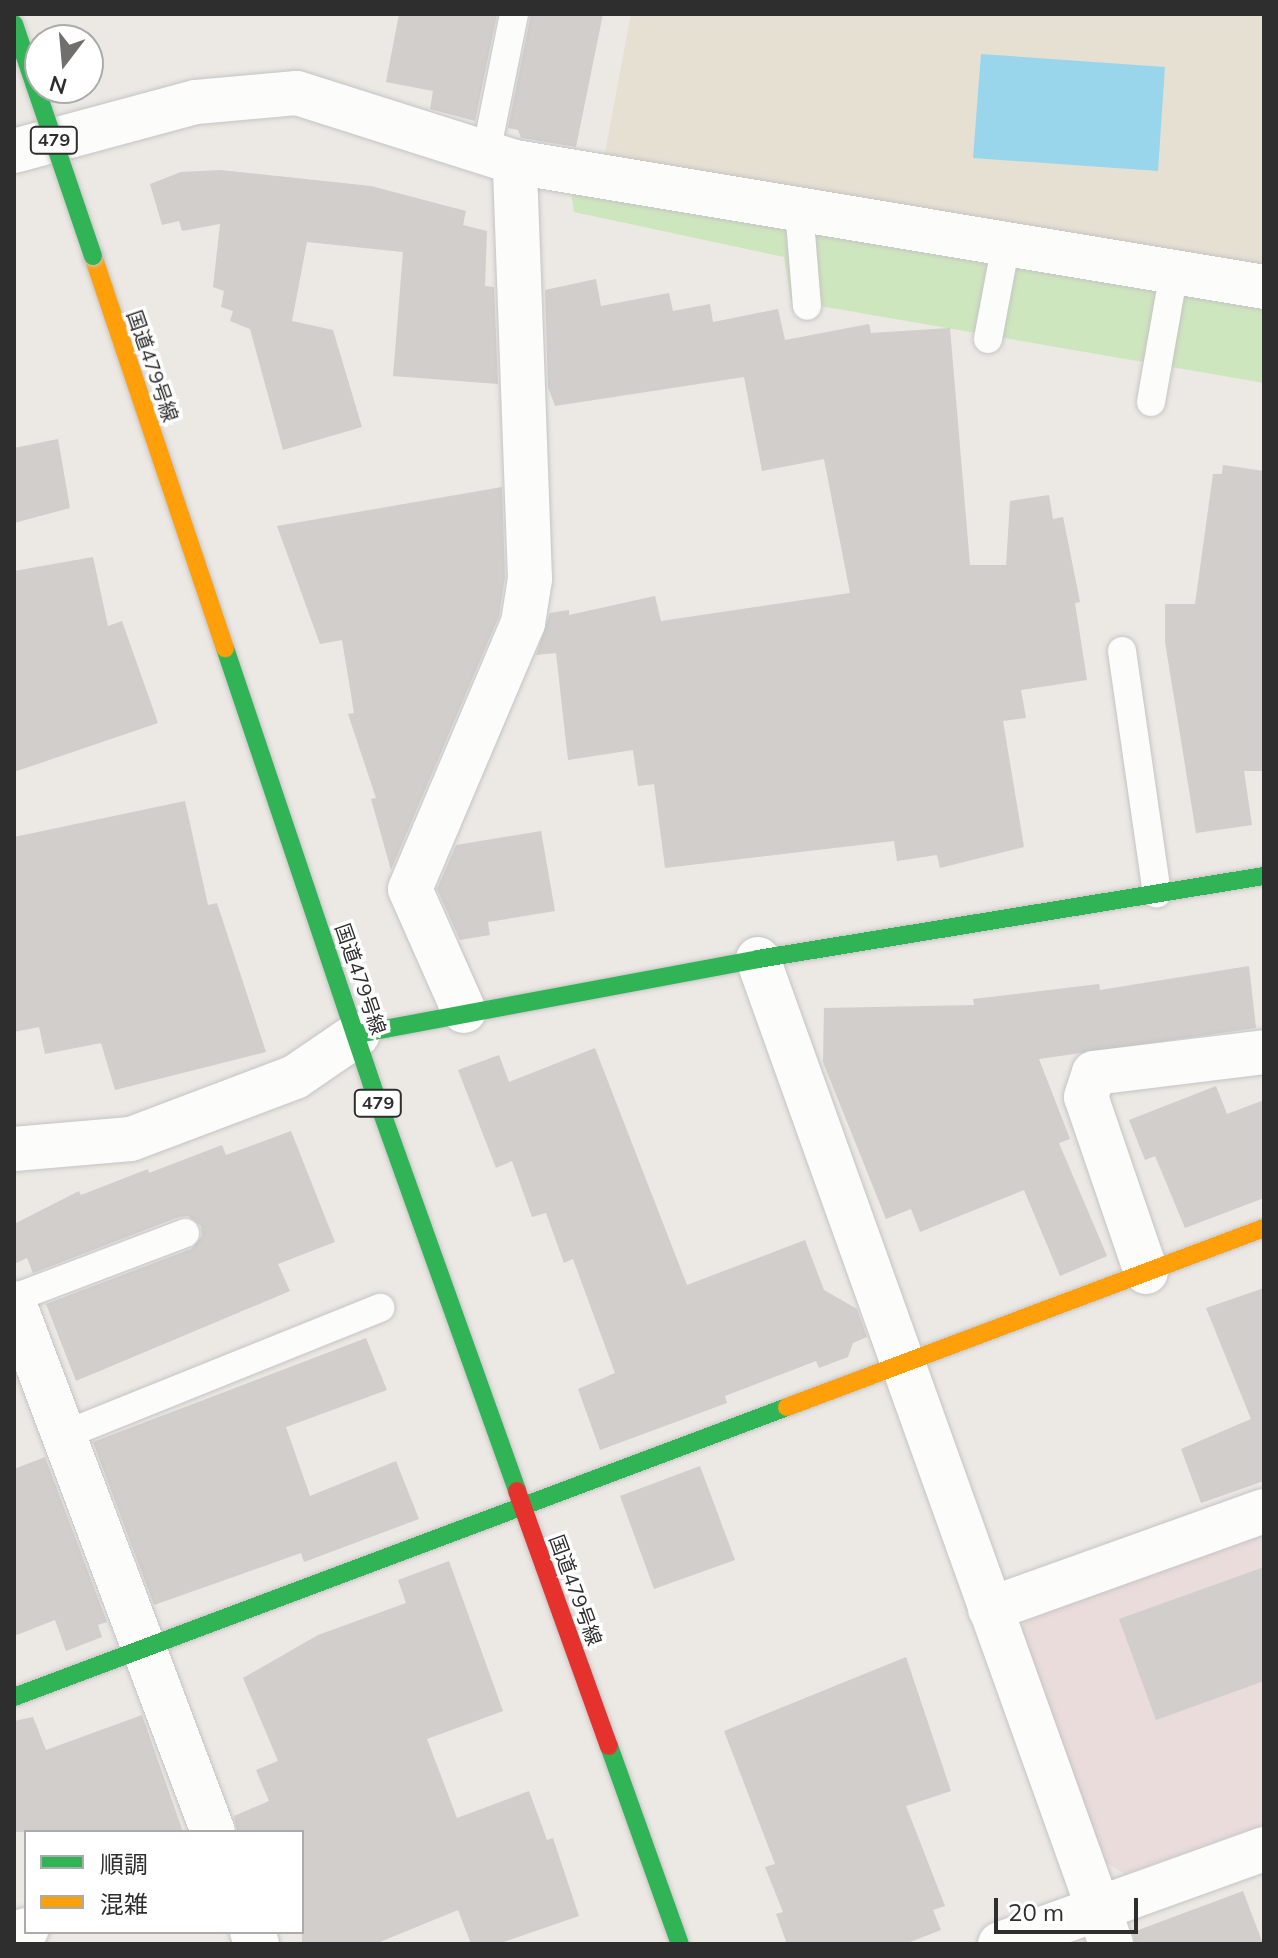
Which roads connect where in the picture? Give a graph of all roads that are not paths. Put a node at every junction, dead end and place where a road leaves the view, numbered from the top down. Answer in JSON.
{"nodes":[{"id":1,"x":514,"y":14,"type":"edge"},
{"id":2,"x":14,"y":24,"type":"edge"},
{"id":3,"x":14,"y":151,"type":"edge"},
{"id":4,"x":500,"y":157,"type":"junction"},
{"id":5,"x":799,"y":209,"type":"junction"},
{"id":6,"x":1006,"y":244,"type":"junction"},
{"id":7,"x":1174,"y":272,"type":"junction"},
{"id":8,"x":1264,"y":287,"type":"edge"},
{"id":9,"x":807,"y":306,"type":"dead end"},
{"id":10,"x":988,"y":339,"type":"dead end"},
{"id":11,"x":1151,"y":402,"type":"dead end"},
{"id":12,"x":1122,"y":651,"type":"dead end"},
{"id":13,"x":1264,"y":876,"type":"edge"},
{"id":14,"x":1157,"y":893,"type":"junction"},
{"id":15,"x":758,"y":959,"type":"junction"},
{"id":16,"x":464,"y":1011,"type":"junction"},
{"id":17,"x":358,"y":1034,"type":"junction"},
{"id":18,"x":1264,"y":1052,"type":"edge"},
{"id":19,"x":14,"y":1149,"type":"edge"},
{"id":20,"x":1264,"y":1228,"type":"edge"},
{"id":21,"x":185,"y":1233,"type":"dead end"},
{"id":22,"x":1146,"y":1272,"type":"junction"},
{"id":23,"x":14,"y":1301,"type":"edge"},
{"id":24,"x":380,"y":1308,"type":"dead end"},
{"id":25,"x":903,"y":1366,"type":"junction"},
{"id":26,"x":64,"y":1435,"type":"junction"},
{"id":27,"x":524,"y":1508,"type":"junction"},
{"id":28,"x":1264,"y":1511,"type":"edge"},
{"id":29,"x":990,"y":1609,"type":"junction"},
{"id":30,"x":145,"y":1651,"type":"junction"},
{"id":31,"x":14,"y":1697,"type":"edge"},
{"id":32,"x":212,"y":1830,"type":"edge"},
{"id":33,"x":1264,"y":1849,"type":"edge"},
{"id":34,"x":1104,"y":1926,"type":"edge"},
{"id":35,"x":680,"y":1944,"type":"edge"},
{"id":36,"x":1000,"y":1944,"type":"edge"}],
"edges":[{"from":1,"to":4,"type":"lane"},
{"from":2,"to":17,"type":"main road","name":"国道479号線","number":"479","bridge":true},
{"from":3,"to":4,"type":"street"},
{"from":4,"to":5,"type":"street"},
{"from":4,"to":16,"type":"street"},
{"from":5,"to":6,"type":"street"},
{"from":5,"to":9,"type":"lane"},
{"from":6,"to":7,"type":"street"},
{"from":6,"to":10,"type":"lane"},
{"from":7,"to":8,"type":"street"},
{"from":7,"to":11,"type":"lane"},
{"from":12,"to":14,"type":"lane"},
{"from":13,"to":14,"type":"main road"},
{"from":14,"to":15,"type":"main road"},
{"from":15,"to":16,"type":"main road"},
{"from":15,"to":25,"type":"street"},
{"from":16,"to":17,"type":"main road"},
{"from":17,"to":19,"type":"street"},
{"from":17,"to":27,"type":"main road","name":"国道479号線","number":"479"},
{"from":18,"to":22,"type":"street"},
{"from":20,"to":22,"type":"main road"},
{"from":21,"to":23,"type":"lane"},
{"from":22,"to":25,"type":"main road"},
{"from":23,"to":26,"type":"street"},
{"from":24,"to":26,"type":"lane"},
{"from":25,"to":27,"type":"main road"},
{"from":25,"to":29,"type":"street"},
{"from":26,"to":30,"type":"street"},
{"from":27,"to":30,"type":"main road"},
{"from":27,"to":35,"type":"main road","name":"国道479号線","number":"479"},
{"from":28,"to":29,"type":"street"},
{"from":29,"to":34,"type":"street"},
{"from":30,"to":31,"type":"main road"},
{"from":30,"to":32,"type":"street"},
{"from":33,"to":34,"type":"street"},
{"from":34,"to":36,"type":"street"}]}
